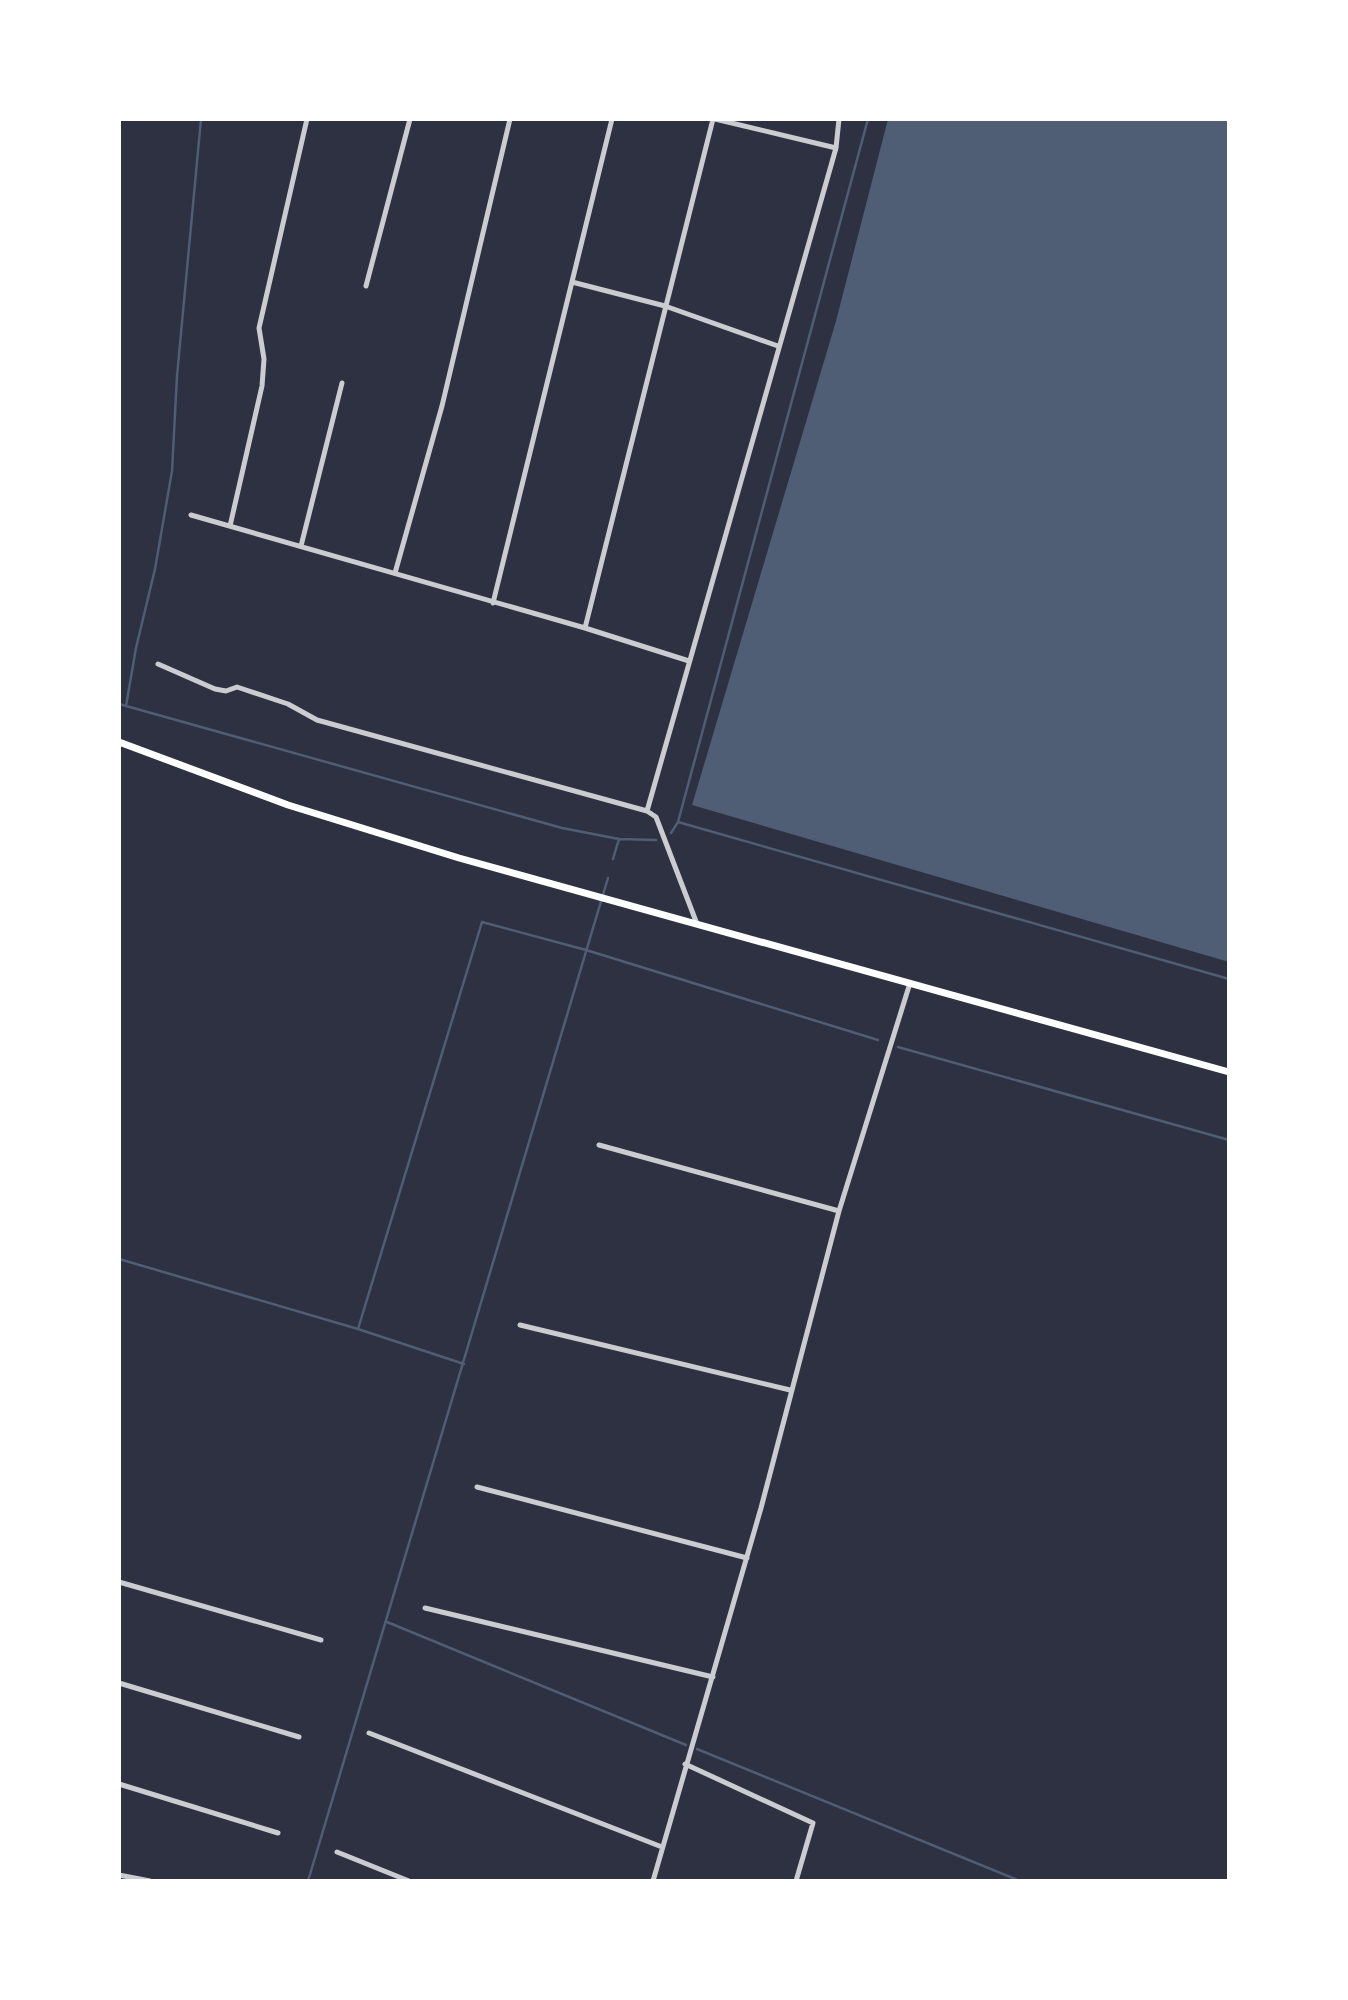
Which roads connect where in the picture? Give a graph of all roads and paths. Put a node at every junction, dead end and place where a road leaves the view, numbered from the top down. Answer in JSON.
{"nodes":[{"id":1,"x":307,"y":119,"type":"edge"},
{"id":2,"x":410,"y":119,"type":"edge"},
{"id":3,"x":510,"y":119,"type":"edge"},
{"id":4,"x":612,"y":119,"type":"edge"},
{"id":5,"x":714,"y":119,"type":"edge"},
{"id":6,"x":839,"y":119,"type":"edge"},
{"id":7,"x":836,"y":148,"type":"junction"},
{"id":8,"x":572,"y":282,"type":"junction"},
{"id":9,"x":366,"y":286,"type":"dead end"},
{"id":10,"x":665,"y":306,"type":"junction"},
{"id":11,"x":778,"y":346,"type":"junction"},
{"id":12,"x":342,"y":383,"type":"dead end"},
{"id":13,"x":191,"y":515,"type":"dead end"},
{"id":14,"x":230,"y":526,"type":"junction"},
{"id":15,"x":301,"y":546,"type":"junction"},
{"id":16,"x":396,"y":573,"type":"junction"},
{"id":17,"x":493,"y":603,"type":"junction"},
{"id":18,"x":585,"y":628,"type":"junction"},
{"id":19,"x":689,"y":661,"type":"junction"},
{"id":20,"x":158,"y":664,"type":"dead end"},
{"id":21,"x":119,"y":743,"type":"edge"},
{"id":22,"x":647,"y":811,"type":"junction"},
{"id":23,"x":697,"y":924,"type":"junction"},
{"id":24,"x":910,"y":983,"type":"junction"},
{"id":25,"x":1229,"y":1072,"type":"edge"},
{"id":26,"x":599,"y":1145,"type":"dead end"},
{"id":27,"x":839,"y":1211,"type":"junction"},
{"id":28,"x":520,"y":1325,"type":"dead end"},
{"id":29,"x":790,"y":1390,"type":"junction"},
{"id":30,"x":477,"y":1487,"type":"dead end"},
{"id":31,"x":747,"y":1558,"type":"junction"},
{"id":32,"x":119,"y":1582,"type":"edge"},
{"id":33,"x":425,"y":1608,"type":"dead end"},
{"id":34,"x":321,"y":1640,"type":"dead end"},
{"id":35,"x":713,"y":1677,"type":"junction"},
{"id":36,"x":119,"y":1683,"type":"edge"},
{"id":37,"x":369,"y":1733,"type":"dead end"},
{"id":38,"x":299,"y":1737,"type":"dead end"},
{"id":39,"x":685,"y":1764,"type":"junction"},
{"id":40,"x":119,"y":1784,"type":"edge"},
{"id":41,"x":278,"y":1833,"type":"dead end"},
{"id":42,"x":662,"y":1847,"type":"junction"},
{"id":43,"x":337,"y":1853,"type":"dead end"},
{"id":44,"x":119,"y":1875,"type":"edge"},
{"id":45,"x":150,"y":1881,"type":"edge"},
{"id":46,"x":409,"y":1881,"type":"edge"},
{"id":47,"x":653,"y":1881,"type":"edge"},
{"id":48,"x":796,"y":1881,"type":"edge"}],
"edges":[{"from":1,"to":14,"type":"street"},
{"from":2,"to":9,"type":"street"},
{"from":3,"to":16,"type":"street"},
{"from":4,"to":8,"type":"street"},
{"from":5,"to":7,"type":"street"},
{"from":5,"to":10,"type":"street"},
{"from":6,"to":7,"type":"street"},
{"from":7,"to":11,"type":"street"},
{"from":8,"to":10,"type":"street"},
{"from":8,"to":17,"type":"street"},
{"from":10,"to":11,"type":"street"},
{"from":10,"to":18,"type":"street"},
{"from":11,"to":19,"type":"street"},
{"from":12,"to":15,"type":"street"},
{"from":13,"to":14,"type":"street"},
{"from":14,"to":15,"type":"street"},
{"from":15,"to":16,"type":"street"},
{"from":16,"to":17,"type":"street"},
{"from":17,"to":18,"type":"street"},
{"from":18,"to":19,"type":"street"},
{"from":19,"to":22,"type":"street"},
{"from":20,"to":22,"type":"street"},
{"from":21,"to":23,"type":"main road"},
{"from":22,"to":23,"type":"street"},
{"from":23,"to":24,"type":"main road"},
{"from":24,"to":25,"type":"main road"},
{"from":24,"to":27,"type":"street"},
{"from":26,"to":27,"type":"street"},
{"from":27,"to":29,"type":"street"},
{"from":28,"to":29,"type":"street"},
{"from":29,"to":31,"type":"street"},
{"from":30,"to":31,"type":"street"},
{"from":31,"to":35,"type":"street"},
{"from":32,"to":34,"type":"street"},
{"from":33,"to":35,"type":"street"},
{"from":35,"to":39,"type":"street"},
{"from":36,"to":38,"type":"street"},
{"from":37,"to":42,"type":"street"},
{"from":39,"to":42,"type":"street"},
{"from":39,"to":48,"type":"street"},
{"from":40,"to":41,"type":"street"},
{"from":42,"to":47,"type":"street"},
{"from":43,"to":46,"type":"street"},
{"from":44,"to":45,"type":"street"}]}
